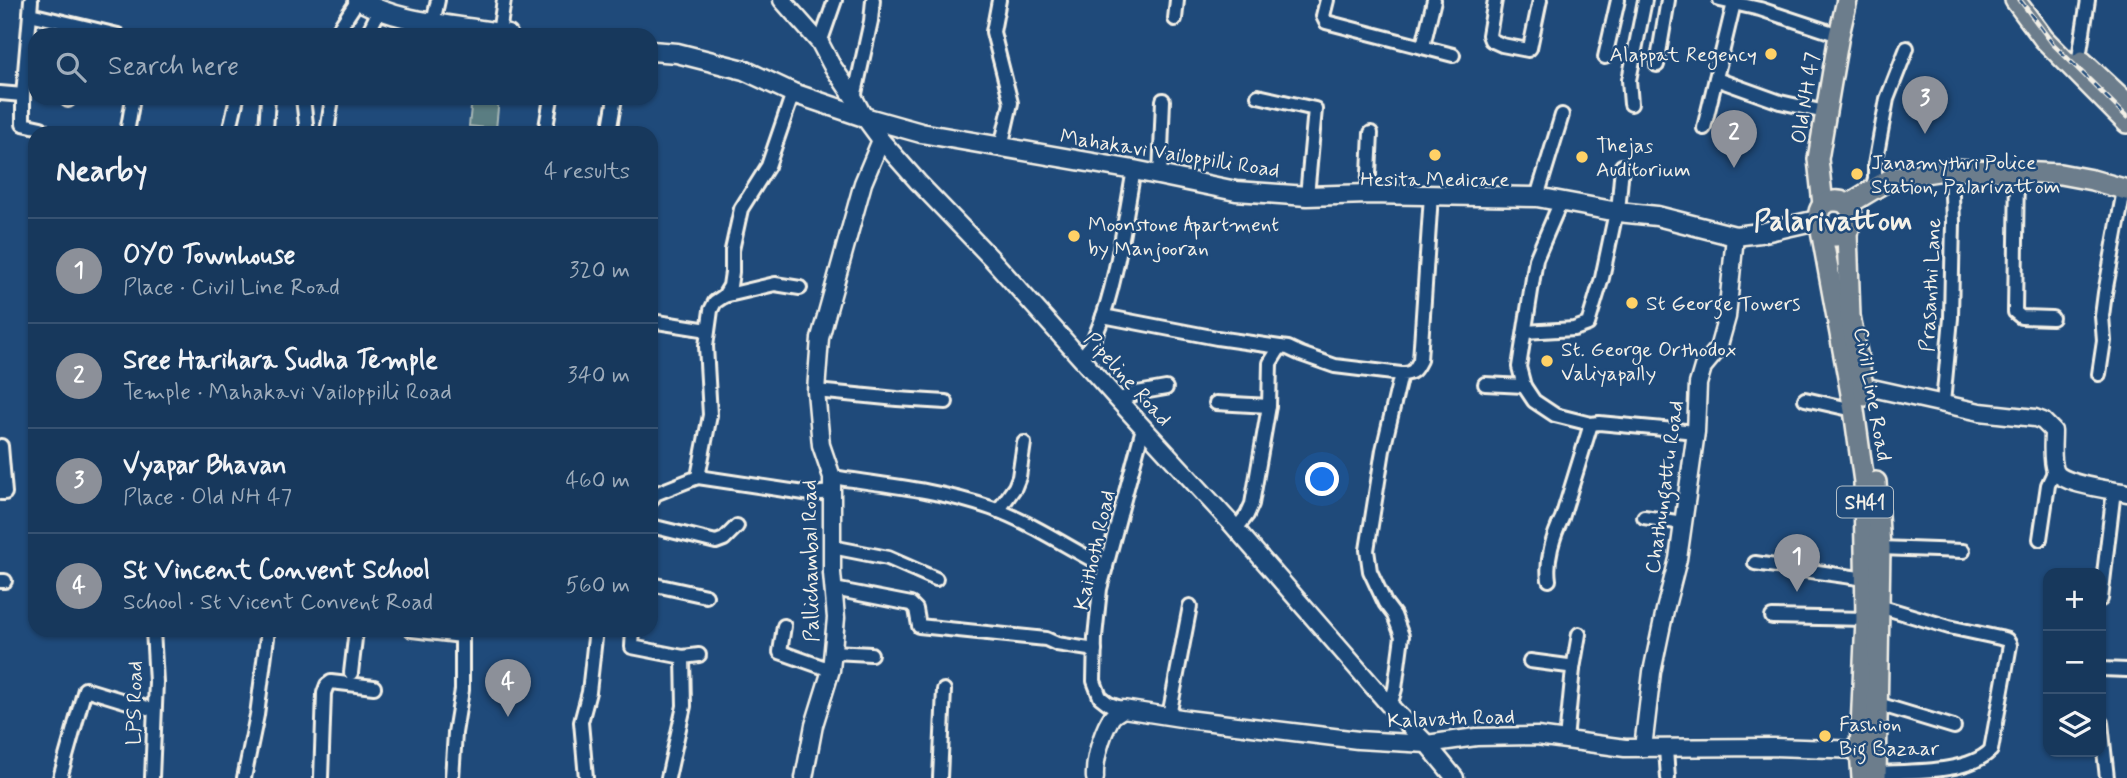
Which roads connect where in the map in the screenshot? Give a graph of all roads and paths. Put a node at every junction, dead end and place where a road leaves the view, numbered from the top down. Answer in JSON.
{"nodes":[{"id":1,"x":31,"y":0,"type":"edge"},
{"id":2,"x":358,"y":0,"type":"edge"},
{"id":3,"x":438,"y":0,"type":"edge"},
{"id":4,"x":504,"y":0,"type":"edge"},
{"id":5,"x":782,"y":0,"type":"edge"},
{"id":6,"x":835,"y":0,"type":"edge"},
{"id":7,"x":873,"y":0,"type":"edge"},
{"id":8,"x":999,"y":0,"type":"edge"},
{"id":9,"x":1177,"y":0,"type":"edge"},
{"id":10,"x":1327,"y":0,"type":"edge"},
{"id":11,"x":1434,"y":0,"type":"edge"},
{"id":12,"x":1496,"y":0,"type":"edge"},
{"id":13,"x":1541,"y":0,"type":"edge"},
{"id":14,"x":1618,"y":0,"type":"edge"},
{"id":15,"x":1645,"y":0,"type":"edge"},
{"id":16,"x":1668,"y":0,"type":"edge"},
{"id":17,"x":1720,"y":0,"type":"edge"},
{"id":18,"x":1847,"y":0,"type":"edge"},
{"id":19,"x":2015,"y":0,"type":"edge"},
{"id":20,"x":2029,"y":0,"type":"edge"},
{"id":21,"x":2088,"y":0,"type":"edge"},
{"id":22,"x":1734,"y":3,"type":"junction"},
{"id":23,"x":379,"y":11,"type":"junction"},
{"id":24,"x":30,"y":14,"type":"junction"},
{"id":25,"x":1175,"y":19,"type":"dead end"},
{"id":26,"x":433,"y":23,"type":"junction"},
{"id":27,"x":29,"y":28,"type":"edge"},
{"id":28,"x":74,"y":28,"type":"edge"},
{"id":29,"x":340,"y":28,"type":"edge"},
{"id":30,"x":370,"y":28,"type":"edge"},
{"id":31,"x":465,"y":28,"type":"edge"},
{"id":32,"x":504,"y":28,"type":"edge"},
{"id":33,"x":1839,"y":35,"type":"junction"},
{"id":34,"x":28,"y":37,"type":"edge"},
{"id":35,"x":820,"y":43,"type":"junction"},
{"id":36,"x":1423,"y":46,"type":"junction"},
{"id":37,"x":1907,"y":48,"type":"dead end"},
{"id":38,"x":658,"y":52,"type":"edge"},
{"id":39,"x":1453,"y":55,"type":"dead end"},
{"id":40,"x":1605,"y":57,"type":"dead end"},
{"id":41,"x":2079,"y":58,"type":"junction"},
{"id":42,"x":1657,"y":65,"type":"dead end"},
{"id":43,"x":1716,"y":79,"type":"junction"},
{"id":44,"x":0,"y":93,"type":"edge"},
{"id":45,"x":793,"y":93,"type":"junction"},
{"id":46,"x":23,"y":95,"type":"junction"},
{"id":47,"x":1258,"y":96,"type":"dead end"},
{"id":48,"x":854,"y":97,"type":"junction"},
{"id":49,"x":1163,"y":100,"type":"dead end"},
{"id":50,"x":2126,"y":101,"type":"edge"},
{"id":51,"x":1632,"y":104,"type":"dead end"},
{"id":52,"x":132,"y":105,"type":"edge"},
{"id":53,"x":235,"y":105,"type":"edge"},
{"id":54,"x":268,"y":105,"type":"edge"},
{"id":55,"x":304,"y":105,"type":"edge"},
{"id":56,"x":331,"y":105,"type":"edge"},
{"id":57,"x":550,"y":105,"type":"edge"},
{"id":58,"x":614,"y":105,"type":"edge"},
{"id":59,"x":1825,"y":112,"type":"junction"},
{"id":60,"x":1562,"y":115,"type":"dead end"},
{"id":61,"x":864,"y":117,"type":"junction"},
{"id":62,"x":2127,"y":123,"type":"edge"},
{"id":63,"x":32,"y":126,"type":"edge"},
{"id":64,"x":128,"y":126,"type":"edge"},
{"id":65,"x":231,"y":126,"type":"edge"},
{"id":66,"x":266,"y":126,"type":"edge"},
{"id":67,"x":306,"y":126,"type":"edge"},
{"id":68,"x":328,"y":126,"type":"edge"},
{"id":69,"x":546,"y":126,"type":"edge"},
{"id":70,"x":609,"y":126,"type":"edge"},
{"id":71,"x":1704,"y":128,"type":"dead end"},
{"id":72,"x":1371,"y":133,"type":"dead end"},
{"id":73,"x":881,"y":140,"type":"junction"},
{"id":74,"x":1001,"y":147,"type":"junction"},
{"id":75,"x":1622,"y":166,"type":"dead end"},
{"id":76,"x":1951,"y":169,"type":"junction"},
{"id":77,"x":1134,"y":170,"type":"junction"},
{"id":78,"x":2017,"y":171,"type":"junction"},
{"id":79,"x":1160,"y":176,"type":"junction"},
{"id":80,"x":2125,"y":190,"type":"edge"},
{"id":81,"x":1871,"y":191,"type":"junction"},
{"id":82,"x":1368,"y":194,"type":"junction"},
{"id":83,"x":1432,"y":195,"type":"junction"},
{"id":84,"x":1307,"y":196,"type":"junction"},
{"id":85,"x":1537,"y":197,"type":"junction"},
{"id":86,"x":1561,"y":201,"type":"junction"},
{"id":87,"x":1847,"y":205,"type":"junction"},
{"id":88,"x":1617,"y":212,"type":"junction"},
{"id":89,"x":1820,"y":218,"type":"junction"},
{"id":90,"x":1847,"y":232,"type":"junction"},
{"id":91,"x":1735,"y":236,"type":"junction"},
{"id":92,"x":800,"y":288,"type":"dead end"},
{"id":93,"x":724,"y":296,"type":"junction"},
{"id":94,"x":1103,"y":316,"type":"junction"},
{"id":95,"x":2052,"y":318,"type":"dead end"},
{"id":96,"x":658,"y":322,"type":"edge"},
{"id":97,"x":708,"y":330,"type":"junction"},
{"id":98,"x":1525,"y":331,"type":"junction"},
{"id":99,"x":1280,"y":347,"type":"junction"},
{"id":100,"x":1080,"y":359,"type":"junction"},
{"id":101,"x":1401,"y":374,"type":"junction"},
{"id":102,"x":2099,"y":374,"type":"dead end"},
{"id":103,"x":1485,"y":384,"type":"dead end"},
{"id":104,"x":1524,"y":386,"type":"junction"},
{"id":105,"x":1863,"y":386,"type":"junction"},
{"id":106,"x":1166,"y":388,"type":"dead end"},
{"id":107,"x":817,"y":391,"type":"junction"},
{"id":108,"x":1118,"y":400,"type":"junction"},
{"id":109,"x":1805,"y":400,"type":"dead end"},
{"id":110,"x":946,"y":402,"type":"dead end"},
{"id":111,"x":1216,"y":403,"type":"dead end"},
{"id":112,"x":1943,"y":403,"type":"junction"},
{"id":113,"x":1269,"y":406,"type":"junction"},
{"id":114,"x":1854,"y":410,"type":"junction"},
{"id":115,"x":1591,"y":424,"type":"junction"},
{"id":116,"x":1143,"y":428,"type":"junction"},
{"id":117,"x":1696,"y":432,"type":"junction"},
{"id":118,"x":1024,"y":443,"type":"dead end"},
{"id":119,"x":1,"y":446,"type":"edge"},
{"id":120,"x":2055,"y":470,"type":"junction"},
{"id":121,"x":698,"y":477,"type":"junction"},
{"id":122,"x":832,"y":485,"type":"junction"},
{"id":123,"x":2120,"y":491,"type":"edge"},
{"id":124,"x":0,"y":493,"type":"edge"},
{"id":125,"x":658,"y":493,"type":"edge"},
{"id":126,"x":998,"y":511,"type":"junction"},
{"id":127,"x":1644,"y":517,"type":"dead end"},
{"id":128,"x":1683,"y":523,"type":"junction"},
{"id":129,"x":737,"y":526,"type":"dead end"},
{"id":130,"x":658,"y":528,"type":"edge"},
{"id":131,"x":1236,"y":528,"type":"junction"},
{"id":132,"x":2040,"y":539,"type":"dead end"},
{"id":133,"x":832,"y":547,"type":"junction"},
{"id":134,"x":1880,"y":548,"type":"junction"},
{"id":135,"x":1963,"y":551,"type":"dead end"},
{"id":136,"x":1755,"y":563,"type":"dead end"},
{"id":137,"x":1106,"y":567,"type":"junction"},
{"id":138,"x":2106,"y":571,"type":"edge"},
{"id":139,"x":936,"y":579,"type":"dead end"},
{"id":140,"x":1866,"y":579,"type":"junction"},
{"id":141,"x":1549,"y":580,"type":"dead end"},
{"id":142,"x":658,"y":586,"type":"edge"},
{"id":143,"x":834,"y":589,"type":"junction"},
{"id":144,"x":706,"y":596,"type":"dead end"},
{"id":145,"x":1190,"y":606,"type":"dead end"},
{"id":146,"x":1872,"y":612,"type":"junction"},
{"id":147,"x":1772,"y":617,"type":"dead end"},
{"id":148,"x":784,"y":626,"type":"dead end"},
{"id":149,"x":1579,"y":634,"type":"dead end"},
{"id":150,"x":153,"y":637,"type":"edge"},
{"id":151,"x":267,"y":637,"type":"edge"},
{"id":152,"x":355,"y":637,"type":"edge"},
{"id":153,"x":462,"y":637,"type":"edge"},
{"id":154,"x":633,"y":637,"type":"edge"},
{"id":155,"x":595,"y":638,"type":"dead end"},
{"id":156,"x":1095,"y":650,"type":"junction"},
{"id":157,"x":833,"y":652,"type":"junction"},
{"id":158,"x":871,"y":654,"type":"dead end"},
{"id":159,"x":699,"y":655,"type":"dead end"},
{"id":160,"x":1871,"y":655,"type":"junction"},
{"id":161,"x":683,"y":657,"type":"junction"},
{"id":162,"x":1530,"y":661,"type":"dead end"},
{"id":163,"x":1573,"y":669,"type":"junction"},
{"id":164,"x":2106,"y":669,"type":"edge"},
{"id":165,"x":831,"y":670,"type":"junction"},
{"id":166,"x":2127,"y":670,"type":"edge"},
{"id":167,"x":351,"y":673,"type":"dead end"},
{"id":168,"x":374,"y":687,"type":"dead end"},
{"id":169,"x":944,"y":690,"type":"dead end"},
{"id":170,"x":1878,"y":704,"type":"junction"},
{"id":171,"x":1390,"y":706,"type":"junction"},
{"id":172,"x":1123,"y":709,"type":"junction"},
{"id":173,"x":154,"y":710,"type":"junction"},
{"id":174,"x":1169,"y":716,"type":"junction"},
{"id":175,"x":1954,"y":727,"type":"dead end"},
{"id":176,"x":1566,"y":740,"type":"junction"},
{"id":177,"x":1427,"y":744,"type":"junction"},
{"id":178,"x":1643,"y":748,"type":"junction"},
{"id":179,"x":1666,"y":749,"type":"junction"},
{"id":180,"x":1860,"y":750,"type":"junction"},
{"id":181,"x":2105,"y":757,"type":"edge"},
{"id":182,"x":1871,"y":776,"type":"edge"},
{"id":183,"x":60,"y":778,"type":"edge"},
{"id":184,"x":152,"y":778,"type":"edge"},
{"id":185,"x":244,"y":778,"type":"edge"},
{"id":186,"x":321,"y":778,"type":"edge"},
{"id":187,"x":452,"y":778,"type":"edge"},
{"id":188,"x":586,"y":778,"type":"edge"},
{"id":189,"x":668,"y":778,"type":"edge"},
{"id":190,"x":804,"y":778,"type":"edge"},
{"id":191,"x":940,"y":778,"type":"edge"},
{"id":192,"x":1095,"y":778,"type":"edge"},
{"id":193,"x":1455,"y":778,"type":"edge"},
{"id":194,"x":1668,"y":778,"type":"edge"},
{"id":195,"x":2107,"y":778,"type":"edge"}],
"edges":[{"from":1,"to":24,"type":"street"},
{"from":2,"to":23,"type":"main road"},
{"from":2,"to":29,"type":"street"},
{"from":3,"to":26,"type":"street"},
{"from":4,"to":32,"type":"street"},
{"from":5,"to":35,"type":"street","name":"Pipeline Road"},
{"from":6,"to":35,"type":"street"},
{"from":7,"to":48,"type":"street"},
{"from":8,"to":74,"type":"street"},
{"from":9,"to":25,"type":"street"},
{"from":10,"to":36,"type":"street"},
{"from":11,"to":36,"type":"street"},
{"from":12,"to":13,"type":"street"},
{"from":14,"to":40,"type":"street"},
{"from":15,"to":51,"type":"street"},
{"from":16,"to":42,"type":"street"},
{"from":17,"to":22,"type":"street"},
{"from":18,"to":33,"type":"main road","name":"Old NH 47"},
{"from":19,"to":62,"type":"main road"},
{"from":20,"to":41,"type":"main road"},
{"from":21,"to":41,"type":"street"},
{"from":22,"to":33,"type":"street"},
{"from":22,"to":43,"type":"street"},
{"from":23,"to":26,"type":"main road"},
{"from":23,"to":30,"type":"street"},
{"from":24,"to":27,"type":"street"},
{"from":24,"to":28,"type":"street"},
{"from":26,"to":31,"type":"main road"},
{"from":33,"to":59,"type":"main road","name":"Old NH 47"},
{"from":34,"to":46,"type":"street"},
{"from":35,"to":48,"type":"street","name":"Pipeline Road"},
{"from":36,"to":39,"type":"street"},
{"from":37,"to":81,"type":"street"},
{"from":38,"to":45,"type":"main road","name":"Mahakavi Vailoppilli Road"},
{"from":41,"to":50,"type":"main road"},
{"from":43,"to":59,"type":"street"},
{"from":43,"to":71,"type":"street"},
{"from":44,"to":46,"type":"street"},
{"from":45,"to":61,"type":"main road","name":"Mahakavi Vailoppilli Road"},
{"from":45,"to":93,"type":"street"},
{"from":46,"to":63,"type":"street"},
{"from":47,"to":84,"type":"street"},
{"from":48,"to":61,"type":"street","name":"Pipeline Road"},
{"from":49,"to":79,"type":"street"},
{"from":52,"to":64,"type":"street"},
{"from":53,"to":65,"type":"street"},
{"from":54,"to":66,"type":"street"},
{"from":55,"to":67,"type":"street"},
{"from":56,"to":68,"type":"street"},
{"from":57,"to":69,"type":"street"},
{"from":58,"to":70,"type":"street"},
{"from":59,"to":89,"type":"main road","name":"Old NH 47"},
{"from":60,"to":85,"type":"street"},
{"from":61,"to":73,"type":"street","name":"Pipeline Road"},
{"from":61,"to":74,"type":"main road","name":"Mahakavi Vailoppilli Road"},
{"from":72,"to":82,"type":"street"},
{"from":73,"to":100,"type":"street","name":"Pipeline Road"},
{"from":73,"to":107,"type":"street","name":"Pallichambal Road"},
{"from":74,"to":77,"type":"main road","name":"Mahakavi Vailoppilli Road"},
{"from":75,"to":88,"type":"street"},
{"from":76,"to":78,"type":"main road"},
{"from":76,"to":81,"type":"main road"},
{"from":76,"to":112,"type":"street","name":"Prasanthi Lane"},
{"from":77,"to":79,"type":"main road","name":"Mahakavi Vailoppilli Road"},
{"from":77,"to":94,"type":"street"},
{"from":78,"to":80,"type":"main road"},
{"from":78,"to":95,"type":"street"},
{"from":79,"to":84,"type":"main road","name":"Mahakavi Vailoppilli Road"},
{"from":80,"to":102,"type":"street"},
{"from":81,"to":87,"type":"main road"},
{"from":82,"to":83,"type":"main road","name":"Mahakavi Vailoppilli Road"},
{"from":82,"to":84,"type":"main road","name":"Mahakavi Vailoppilli Road"},
{"from":83,"to":85,"type":"main road","name":"Mahakavi Vailoppilli Road"},
{"from":83,"to":101,"type":"street"},
{"from":85,"to":86,"type":"main road","name":"Mahakavi Vailoppilli Road"},
{"from":86,"to":88,"type":"main road","name":"Mahakavi Vailoppilli Road"},
{"from":86,"to":98,"type":"street"},
{"from":87,"to":89,"type":"main road"},
{"from":87,"to":90,"type":"main road"},
{"from":88,"to":91,"type":"main road","name":"Mahakavi Vailoppilli Road"},
{"from":88,"to":98,"type":"street"},
{"from":89,"to":90,"type":"main road"},
{"from":89,"to":91,"type":"main road","name":"Mahakavi Vailoppilli Road"},
{"from":89,"to":114,"type":"main road","name":"Civil Line Road","number":"SH41"},
{"from":90,"to":105,"type":"main road","name":"Civil Line Road","number":"SH41"},
{"from":91,"to":117,"type":"street","name":"Chathungattu Road"},
{"from":92,"to":93,"type":"street"},
{"from":93,"to":97,"type":"street"},
{"from":94,"to":99,"type":"street"},
{"from":94,"to":100,"type":"street"},
{"from":96,"to":97,"type":"street"},
{"from":97,"to":121,"type":"street"},
{"from":98,"to":104,"type":"street"},
{"from":99,"to":101,"type":"street"},
{"from":99,"to":113,"type":"street"},
{"from":100,"to":108,"type":"street","name":"Pipeline Road"},
{"from":101,"to":171,"type":"street"},
{"from":103,"to":104,"type":"street"},
{"from":104,"to":115,"type":"street"},
{"from":105,"to":112,"type":"street"},
{"from":105,"to":134,"type":"main road","name":"Civil Line Road","number":"SH41"},
{"from":106,"to":108,"type":"street"},
{"from":107,"to":110,"type":"street"},
{"from":107,"to":122,"type":"street","name":"Pallichambal Road"},
{"from":108,"to":116,"type":"street","name":"Pipeline Road"},
{"from":109,"to":114,"type":"street"},
{"from":111,"to":113,"type":"street"},
{"from":112,"to":120,"type":"street"},
{"from":113,"to":131,"type":"street"},
{"from":114,"to":140,"type":"main road","name":"Civil Line Road","number":"SH41"},
{"from":115,"to":117,"type":"street"},
{"from":115,"to":141,"type":"street"},
{"from":116,"to":131,"type":"street","name":"Pipeline Road"},
{"from":116,"to":137,"type":"street","name":"Kaithoth Road"},
{"from":117,"to":128,"type":"street","name":"Chathungattu Road"},
{"from":118,"to":126,"type":"street"},
{"from":119,"to":124,"type":"street"},
{"from":120,"to":123,"type":"street"},
{"from":120,"to":132,"type":"street"},
{"from":121,"to":122,"type":"street"},
{"from":121,"to":125,"type":"street"},
{"from":122,"to":126,"type":"street"},
{"from":122,"to":133,"type":"street","name":"Pallichambal Road"},
{"from":123,"to":138,"type":"street"},
{"from":126,"to":137,"type":"street"},
{"from":127,"to":128,"type":"street"},
{"from":128,"to":178,"type":"street","name":"Chathungattu Road"},
{"from":129,"to":130,"type":"street"},
{"from":131,"to":171,"type":"street","name":"Pipeline Road"},
{"from":133,"to":139,"type":"street"},
{"from":133,"to":143,"type":"street","name":"Pallichambal Road"},
{"from":134,"to":135,"type":"street"},
{"from":134,"to":146,"type":"main road","name":"Civil Line Road","number":"SH41"},
{"from":136,"to":140,"type":"street"},
{"from":137,"to":156,"type":"street","name":"Kaithoth Road"},
{"from":140,"to":146,"type":"main road","name":"Civil Line Road","number":"SH41"},
{"from":142,"to":144,"type":"street"},
{"from":143,"to":156,"type":"street"},
{"from":143,"to":157,"type":"street","name":"Pallichambal Road"},
{"from":145,"to":174,"type":"street"},
{"from":146,"to":147,"type":"street"},
{"from":146,"to":160,"type":"main road","name":"Civil Line Road","number":"SH41"},
{"from":146,"to":182,"type":"street"},
{"from":148,"to":165,"type":"street"},
{"from":149,"to":163,"type":"street"},
{"from":150,"to":173,"type":"street","name":"LPS Road"},
{"from":151,"to":185,"type":"street"},
{"from":152,"to":167,"type":"street"},
{"from":153,"to":187,"type":"street"},
{"from":154,"to":161,"type":"street"},
{"from":155,"to":188,"type":"street"},
{"from":156,"to":172,"type":"street","name":"Kaithoth Road"},
{"from":157,"to":158,"type":"street"},
{"from":157,"to":165,"type":"street","name":"Pallichambal Road"},
{"from":159,"to":161,"type":"street"},
{"from":160,"to":170,"type":"main road","name":"Civil Line Road","number":"SH41"},
{"from":160,"to":180,"type":"main road","name":"Civil Line Road","number":"SH41"},
{"from":161,"to":189,"type":"street"},
{"from":162,"to":163,"type":"street"},
{"from":163,"to":176,"type":"street"},
{"from":164,"to":166,"type":"street"},
{"from":165,"to":190,"type":"street","name":"Pallichambal Road"},
{"from":168,"to":186,"type":"street"},
{"from":169,"to":191,"type":"street"},
{"from":170,"to":175,"type":"street"},
{"from":170,"to":182,"type":"main road","name":"Civil Line Road","number":"SH41"},
{"from":171,"to":177,"type":"street","name":"Pipeline Road"},
{"from":172,"to":174,"type":"street","name":"Kalavath Road"},
{"from":172,"to":192,"type":"street"},
{"from":173,"to":183,"type":"street"},
{"from":173,"to":184,"type":"street","name":"LPS Road"},
{"from":174,"to":177,"type":"street","name":"Kalavath Road"},
{"from":176,"to":177,"type":"street","name":"Kalavath Road"},
{"from":176,"to":178,"type":"street","name":"Kalavath Road"},
{"from":177,"to":193,"type":"street","name":"Pipeline Road"},
{"from":178,"to":179,"type":"street","name":"Kalavath Road"},
{"from":179,"to":180,"type":"street","name":"Kalavath Road"},
{"from":179,"to":194,"type":"street"},
{"from":180,"to":182,"type":"main road","name":"Civil Line Road","number":"SH41"},
{"from":181,"to":195,"type":"street"}]}
